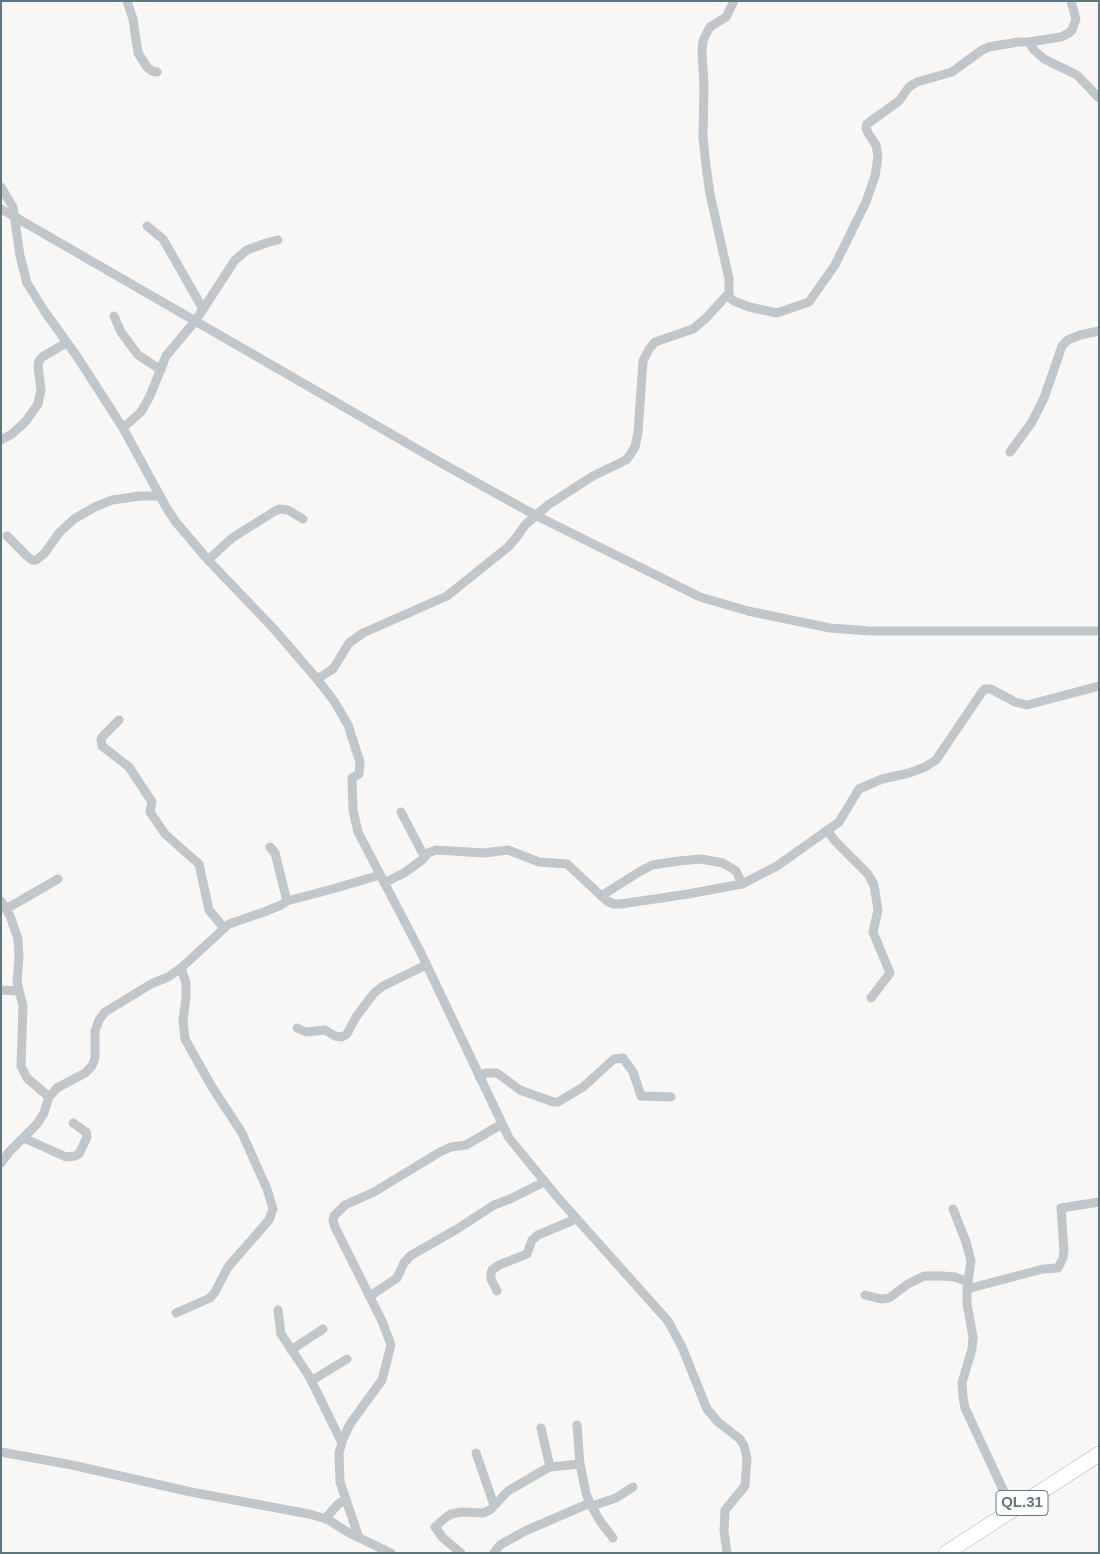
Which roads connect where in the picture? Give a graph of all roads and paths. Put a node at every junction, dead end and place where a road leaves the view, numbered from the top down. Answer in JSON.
{"nodes":[{"id":1,"x":127,"y":1,"type":"edge"},
{"id":2,"x":734,"y":1,"type":"edge"},
{"id":3,"x":1071,"y":1,"type":"edge"},
{"id":4,"x":1028,"y":42,"type":"junction"},
{"id":5,"x":158,"y":72,"type":"dead end"},
{"id":6,"x":1099,"y":98,"type":"edge"},
{"id":7,"x":1,"y":187,"type":"edge"},
{"id":8,"x":1,"y":209,"type":"edge"},
{"id":9,"x":15,"y":216,"type":"junction"},
{"id":10,"x":147,"y":226,"type":"dead end"},
{"id":11,"x":278,"y":240,"type":"dead end"},
{"id":12,"x":728,"y":296,"type":"junction"},
{"id":13,"x":203,"y":309,"type":"junction"},
{"id":14,"x":114,"y":316,"type":"dead end"},
{"id":15,"x":196,"y":320,"type":"junction"},
{"id":16,"x":1099,"y":331,"type":"edge"},
{"id":17,"x":66,"y":343,"type":"junction"},
{"id":18,"x":160,"y":370,"type":"junction"},
{"id":19,"x":124,"y":428,"type":"junction"},
{"id":20,"x":1,"y":440,"type":"edge"},
{"id":21,"x":1010,"y":452,"type":"dead end"},
{"id":22,"x":159,"y":496,"type":"junction"},
{"id":23,"x":535,"y":515,"type":"junction"},
{"id":24,"x":303,"y":519,"type":"dead end"},
{"id":25,"x":7,"y":536,"type":"dead end"},
{"id":26,"x":208,"y":560,"type":"junction"},
{"id":27,"x":1099,"y":631,"type":"edge"},
{"id":28,"x":317,"y":679,"type":"junction"},
{"id":29,"x":1099,"y":686,"type":"edge"},
{"id":30,"x":119,"y":720,"type":"dead end"},
{"id":31,"x":400,"y":812,"type":"dead end"},
{"id":32,"x":827,"y":830,"type":"junction"},
{"id":33,"x":270,"y":847,"type":"dead end"},
{"id":34,"x":424,"y":856,"type":"junction"},
{"id":35,"x":58,"y":879,"type":"dead end"},
{"id":36,"x":382,"y":879,"type":"junction"},
{"id":37,"x":742,"y":884,"type":"junction"},
{"id":38,"x":601,"y":896,"type":"junction"},
{"id":39,"x":287,"y":901,"type":"junction"},
{"id":40,"x":4,"y":905,"type":"edge"},
{"id":41,"x":224,"y":928,"type":"junction"},
{"id":42,"x":426,"y":965,"type":"junction"},
{"id":43,"x":181,"y":968,"type":"junction"},
{"id":44,"x":1,"y":990,"type":"edge"},
{"id":45,"x":18,"y":991,"type":"junction"},
{"id":46,"x":871,"y":998,"type":"dead end"},
{"id":47,"x":296,"y":1028,"type":"dead end"},
{"id":48,"x":479,"y":1077,"type":"junction"},
{"id":49,"x":671,"y":1096,"type":"dead end"},
{"id":50,"x":49,"y":1097,"type":"junction"},
{"id":51,"x":73,"y":1123,"type":"dead end"},
{"id":52,"x":502,"y":1124,"type":"junction"},
{"id":53,"x":24,"y":1138,"type":"junction"},
{"id":54,"x":1,"y":1163,"type":"edge"},
{"id":55,"x":544,"y":1182,"type":"junction"},
{"id":56,"x":1099,"y":1202,"type":"edge"},
{"id":57,"x":953,"y":1209,"type":"dead end"},
{"id":58,"x":576,"y":1219,"type":"junction"},
{"id":59,"x":967,"y":1285,"type":"junction"},
{"id":60,"x":497,"y":1291,"type":"dead end"},
{"id":61,"x":866,"y":1295,"type":"dead end"},
{"id":62,"x":370,"y":1296,"type":"junction"},
{"id":63,"x":278,"y":1310,"type":"dead end"},
{"id":64,"x":176,"y":1313,"type":"dead end"},
{"id":65,"x":323,"y":1329,"type":"dead end"},
{"id":66,"x":292,"y":1350,"type":"junction"},
{"id":67,"x":347,"y":1358,"type":"dead end"},
{"id":68,"x":311,"y":1382,"type":"junction"},
{"id":69,"x":577,"y":1425,"type":"dead end"},
{"id":70,"x":541,"y":1428,"type":"dead end"},
{"id":71,"x":342,"y":1443,"type":"junction"},
{"id":72,"x":1,"y":1452,"type":"edge"},
{"id":73,"x":476,"y":1453,"type":"dead end"},
{"id":74,"x":1099,"y":1454,"type":"edge"},
{"id":75,"x":580,"y":1464,"type":"junction"},
{"id":76,"x":550,"y":1467,"type":"junction"},
{"id":77,"x":633,"y":1487,"type":"dead end"},
{"id":78,"x":345,"y":1500,"type":"junction"},
{"id":79,"x":494,"y":1505,"type":"junction"},
{"id":80,"x":591,"y":1505,"type":"junction"},
{"id":81,"x":1012,"y":1509,"type":"junction"},
{"id":82,"x":325,"y":1519,"type":"junction"},
{"id":83,"x":359,"y":1538,"type":"junction"},
{"id":84,"x":613,"y":1538,"type":"dead end"},
{"id":85,"x":391,"y":1553,"type":"edge"},
{"id":86,"x":461,"y":1553,"type":"edge"},
{"id":87,"x":494,"y":1553,"type":"edge"},
{"id":88,"x":727,"y":1553,"type":"edge"},
{"id":89,"x":946,"y":1553,"type":"edge"}],
"edges":[{"from":1,"to":5,"type":"street"},
{"from":2,"to":12,"type":"street"},
{"from":3,"to":4,"type":"street"},
{"from":4,"to":6,"type":"street"},
{"from":4,"to":12,"type":"street"},
{"from":7,"to":9,"type":"street"},
{"from":8,"to":9,"type":"street"},
{"from":9,"to":15,"type":"street"},
{"from":9,"to":17,"type":"street"},
{"from":10,"to":13,"type":"street"},
{"from":11,"to":13,"type":"street"},
{"from":12,"to":23,"type":"street"},
{"from":13,"to":15,"type":"street"},
{"from":14,"to":18,"type":"street"},
{"from":15,"to":18,"type":"street"},
{"from":15,"to":23,"type":"street"},
{"from":16,"to":21,"type":"street"},
{"from":17,"to":19,"type":"street"},
{"from":17,"to":20,"type":"street"},
{"from":18,"to":19,"type":"street"},
{"from":19,"to":22,"type":"street"},
{"from":22,"to":25,"type":"street"},
{"from":22,"to":26,"type":"street"},
{"from":23,"to":27,"type":"street"},
{"from":23,"to":28,"type":"street"},
{"from":24,"to":26,"type":"street"},
{"from":26,"to":28,"type":"street"},
{"from":28,"to":36,"type":"street"},
{"from":29,"to":32,"type":"street"},
{"from":30,"to":41,"type":"street"},
{"from":31,"to":34,"type":"street"},
{"from":32,"to":37,"type":"street"},
{"from":32,"to":46,"type":"street"},
{"from":33,"to":39,"type":"street"},
{"from":34,"to":36,"type":"street"},
{"from":34,"to":38,"type":"street"},
{"from":35,"to":40,"type":"street"},
{"from":36,"to":39,"type":"street"},
{"from":36,"to":42,"type":"street"},
{"from":37,"to":38,"type":"street"},
{"from":37,"to":38,"type":"street"},
{"from":39,"to":41,"type":"street"},
{"from":40,"to":45,"type":"street"},
{"from":41,"to":43,"type":"street"},
{"from":42,"to":47,"type":"street"},
{"from":42,"to":48,"type":"street"},
{"from":43,"to":50,"type":"street"},
{"from":43,"to":64,"type":"street"},
{"from":44,"to":45,"type":"street"},
{"from":45,"to":50,"type":"street"},
{"from":48,"to":49,"type":"street"},
{"from":48,"to":52,"type":"street"},
{"from":50,"to":53,"type":"street"},
{"from":51,"to":53,"type":"street"},
{"from":52,"to":55,"type":"street"},
{"from":52,"to":62,"type":"street"},
{"from":53,"to":54,"type":"street"},
{"from":55,"to":58,"type":"street"},
{"from":55,"to":62,"type":"street"},
{"from":56,"to":59,"type":"street"},
{"from":57,"to":59,"type":"street"},
{"from":58,"to":60,"type":"street"},
{"from":58,"to":88,"type":"street"},
{"from":59,"to":61,"type":"street"},
{"from":59,"to":81,"type":"street"},
{"from":62,"to":71,"type":"street"},
{"from":63,"to":66,"type":"street"},
{"from":65,"to":66,"type":"street"},
{"from":66,"to":68,"type":"street"},
{"from":67,"to":68,"type":"street"},
{"from":68,"to":71,"type":"street"},
{"from":69,"to":75,"type":"street"},
{"from":70,"to":76,"type":"street"},
{"from":71,"to":78,"type":"street"},
{"from":72,"to":82,"type":"street"},
{"from":73,"to":79,"type":"street"},
{"from":74,"to":81,"type":"highway","number":"QL.31"},
{"from":75,"to":76,"type":"street"},
{"from":75,"to":80,"type":"street"},
{"from":76,"to":79,"type":"street"},
{"from":77,"to":80,"type":"street"},
{"from":78,"to":82,"type":"street"},
{"from":78,"to":83,"type":"street"},
{"from":79,"to":86,"type":"street"},
{"from":80,"to":84,"type":"street"},
{"from":80,"to":87,"type":"street"},
{"from":81,"to":89,"type":"highway","number":"QL.31"},
{"from":82,"to":83,"type":"street"},
{"from":83,"to":85,"type":"street"}]}
